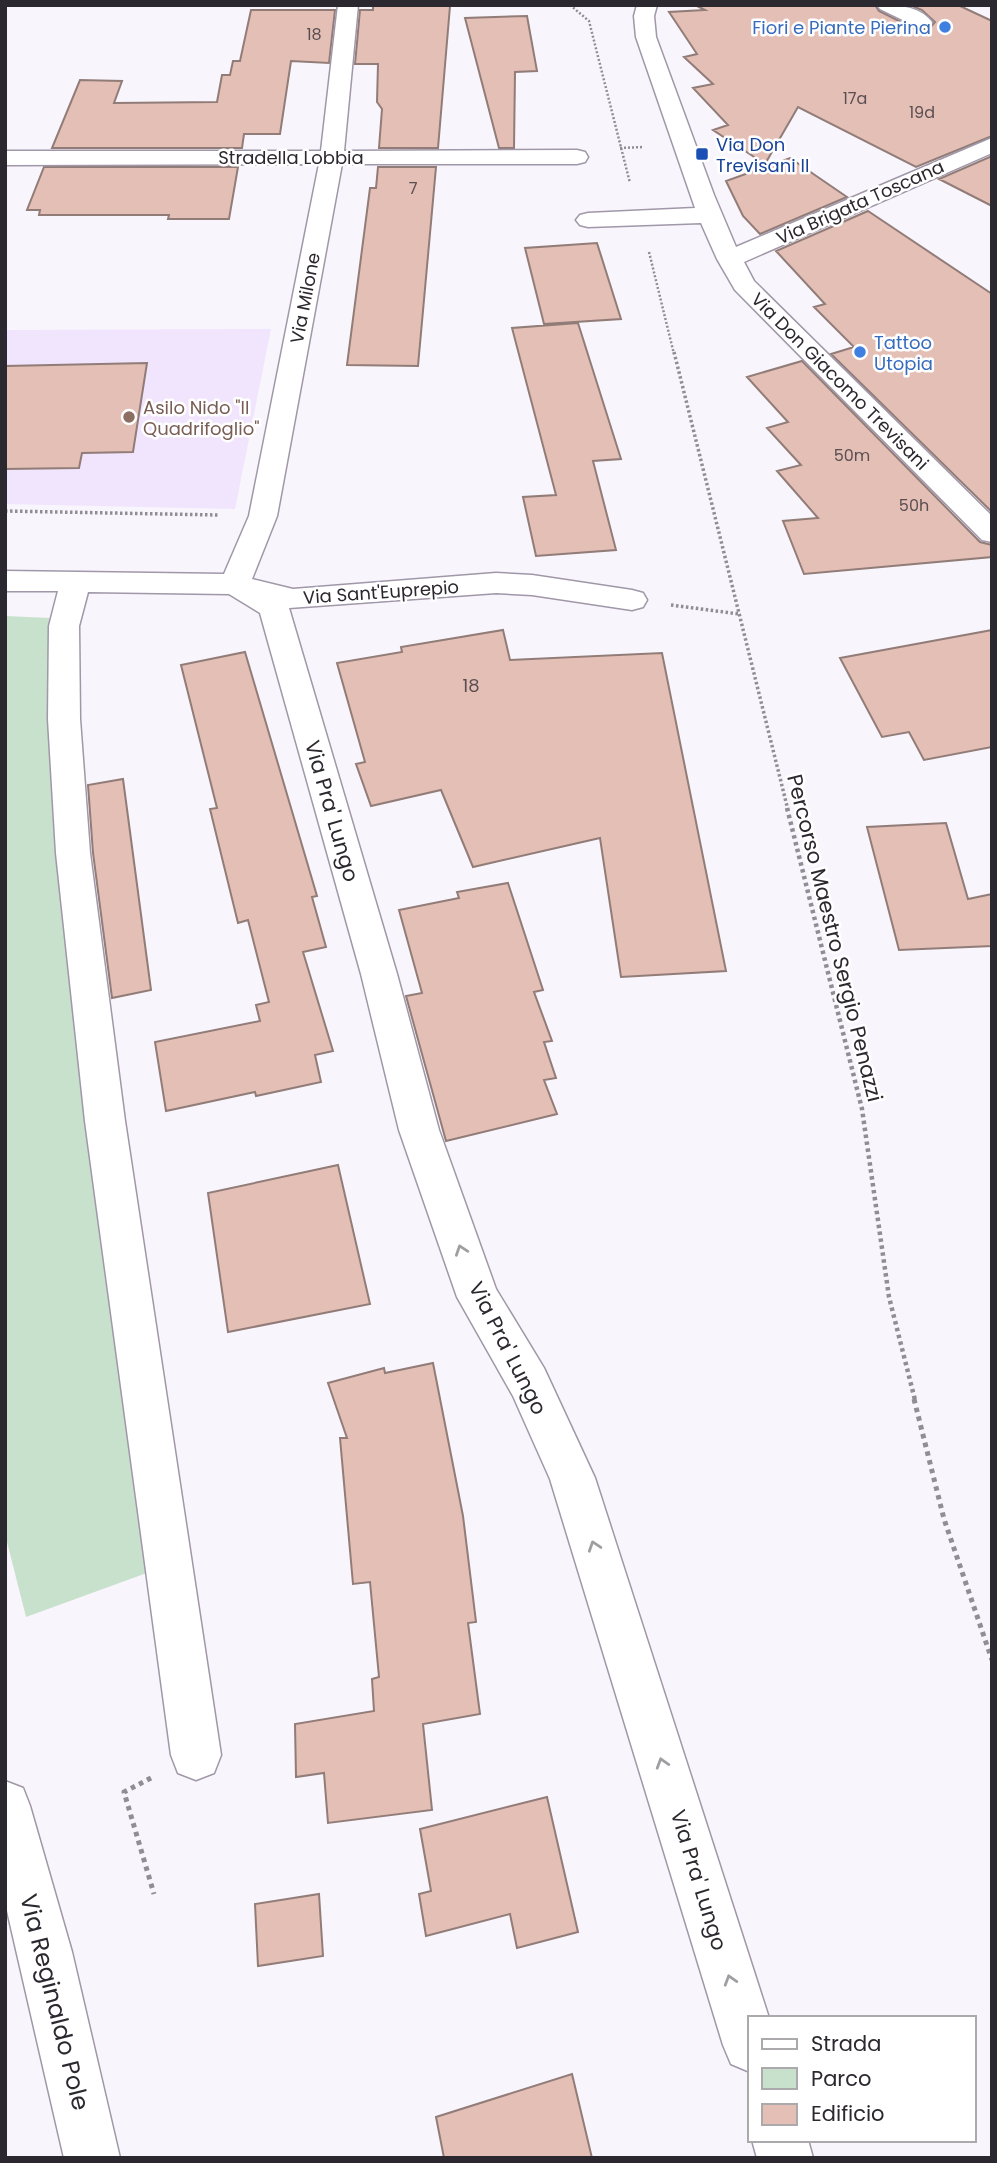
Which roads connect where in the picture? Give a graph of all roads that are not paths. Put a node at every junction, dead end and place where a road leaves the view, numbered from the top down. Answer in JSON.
{"nodes":[{"id":1,"x":348,"y":5,"type":"edge"},
{"id":2,"x":647,"y":5,"type":"edge"},
{"id":3,"x":887,"y":5,"type":"edge"},
{"id":4,"x":922,"y":22,"type":"dead end"},
{"id":5,"x":987,"y":151,"type":"edge"},
{"id":6,"x":332,"y":157,"type":"junction"},
{"id":7,"x":577,"y":157,"type":"dead end"},
{"id":8,"x":5,"y":158,"type":"edge"},
{"id":9,"x":711,"y":215,"type":"junction"},
{"id":10,"x":588,"y":220,"type":"dead end"},
{"id":11,"x":729,"y":259,"type":"junction"},
{"id":12,"x":992,"y":533,"type":"edge"},
{"id":13,"x":5,"y":582,"type":"edge"},
{"id":14,"x":76,"y":582,"type":"junction"},
{"id":15,"x":235,"y":584,"type":"junction"},
{"id":16,"x":632,"y":600,"type":"road end"},
{"id":17,"x":197,"y":1755,"type":"road end"},
{"id":18,"x":5,"y":1806,"type":"edge"},
{"id":19,"x":748,"y":2039,"type":"edge"},
{"id":20,"x":92,"y":2158,"type":"edge"}],
"edges":[{"from":1,"to":6,"type":"street","name":"Via Milone"},
{"from":2,"to":9,"type":"street","name":"Via Don Giacomo Trevisani"},
{"from":3,"to":4,"type":"street"},
{"from":5,"to":11,"type":"street","name":"Via Brigata Toscana"},
{"from":6,"to":7,"type":"street","name":"Stradella Lobbia"},
{"from":6,"to":8,"type":"street","name":"Stradella Lobbia"},
{"from":6,"to":15,"type":"street","name":"Via Milone"},
{"from":9,"to":10,"type":"street"},
{"from":9,"to":11,"type":"street","name":"Via Don Giacomo Trevisani"},
{"from":11,"to":12,"type":"street","name":"Via Don Giacomo Trevisani"},
{"from":13,"to":14,"type":"street","name":"Via Sant'Euprepio"},
{"from":14,"to":15,"type":"street","name":"Via Sant'Euprepio"},
{"from":14,"to":17,"type":"street"},
{"from":15,"to":16,"type":"street","name":"Via Sant'Euprepio"},
{"from":19,"to":15,"type":"street","name":"Via Pra' Lungo","one_way":true},
{"from":18,"to":20,"type":"street","name":"Via Reginaldo Pole"}]}
